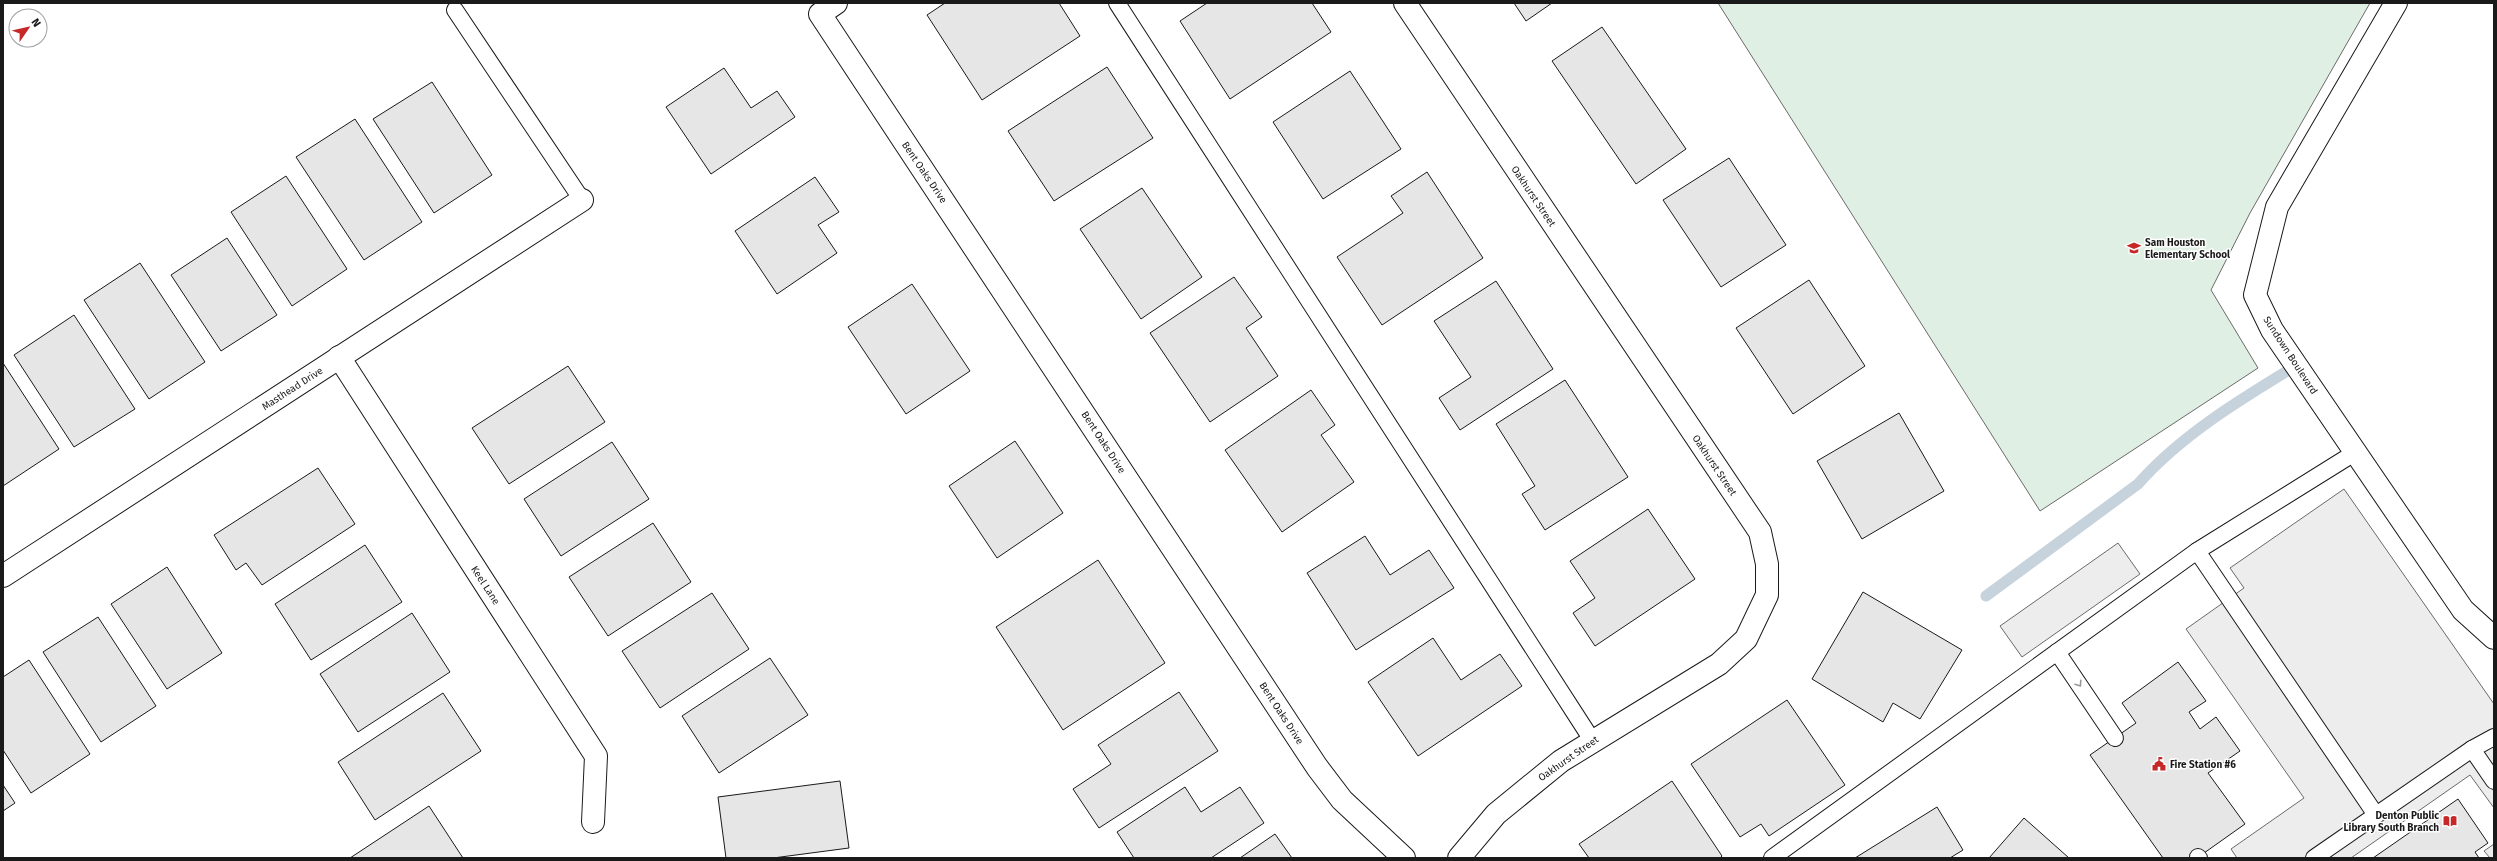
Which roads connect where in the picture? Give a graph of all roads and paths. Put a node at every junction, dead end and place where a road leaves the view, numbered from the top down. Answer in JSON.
{"nodes":[{"id":1,"x":1116,"y":3,"type":"edge"},
{"id":2,"x":1405,"y":3,"type":"edge"},
{"id":3,"x":2396,"y":3,"type":"edge"},
{"id":4,"x":828,"y":8,"type":"edge"},
{"id":5,"x":455,"y":10,"type":"dead end"},
{"id":6,"x":582,"y":200,"type":"joint"},
{"id":7,"x":339,"y":358,"type":"junction"},
{"id":8,"x":2356,"y":452,"type":"junction"},
{"id":9,"x":2197,"y":551,"type":"junction"},
{"id":10,"x":3,"y":576,"type":"edge"},
{"id":11,"x":2494,"y":638,"type":"edge"},
{"id":12,"x":2057,"y":652,"type":"junction"},
{"id":13,"x":2494,"y":737,"type":"edge"},
{"id":14,"x":2115,"y":738,"type":"dead end"},
{"id":15,"x":1592,"y":740,"type":"junction"},
{"id":16,"x":2472,"y":749,"type":"junction"},
{"id":17,"x":2494,"y":781,"type":"edge"},
{"id":18,"x":2376,"y":815,"type":"junction"},
{"id":19,"x":594,"y":822,"type":"dead end"},
{"id":20,"x":1404,"y":858,"type":"edge"},
{"id":21,"x":1459,"y":858,"type":"edge"},
{"id":22,"x":1772,"y":858,"type":"edge"},
{"id":23,"x":2314,"y":858,"type":"edge"}],
"edges":[{"from":1,"to":15,"type":"lane"},
{"from":2,"to":15,"type":"street","name":"Oakhurst Street"},
{"from":3,"to":8,"type":"street","name":"Sundown Boulevard"},
{"from":4,"to":20,"type":"street","name":"Bent Oaks Drive"},
{"from":5,"to":6,"type":"lane"},
{"from":6,"to":7,"type":"street","name":"Masthead Drive"},
{"from":7,"to":10,"type":"street","name":"Masthead Drive"},
{"from":7,"to":19,"type":"street","name":"Keel Lane"},
{"from":8,"to":9,"type":"lane"},
{"from":8,"to":11,"type":"street","name":"Sundown Boulevard"},
{"from":9,"to":12,"type":"lane"},
{"from":9,"to":18,"type":"lane"},
{"from":12,"to":14,"type":"lane","one_way":true},
{"from":12,"to":22,"type":"lane"},
{"from":13,"to":16,"type":"lane"},
{"from":15,"to":21,"type":"street","name":"Oakhurst Street"},
{"from":16,"to":17,"type":"lane"},
{"from":16,"to":18,"type":"lane"},
{"from":18,"to":23,"type":"lane"}]}
